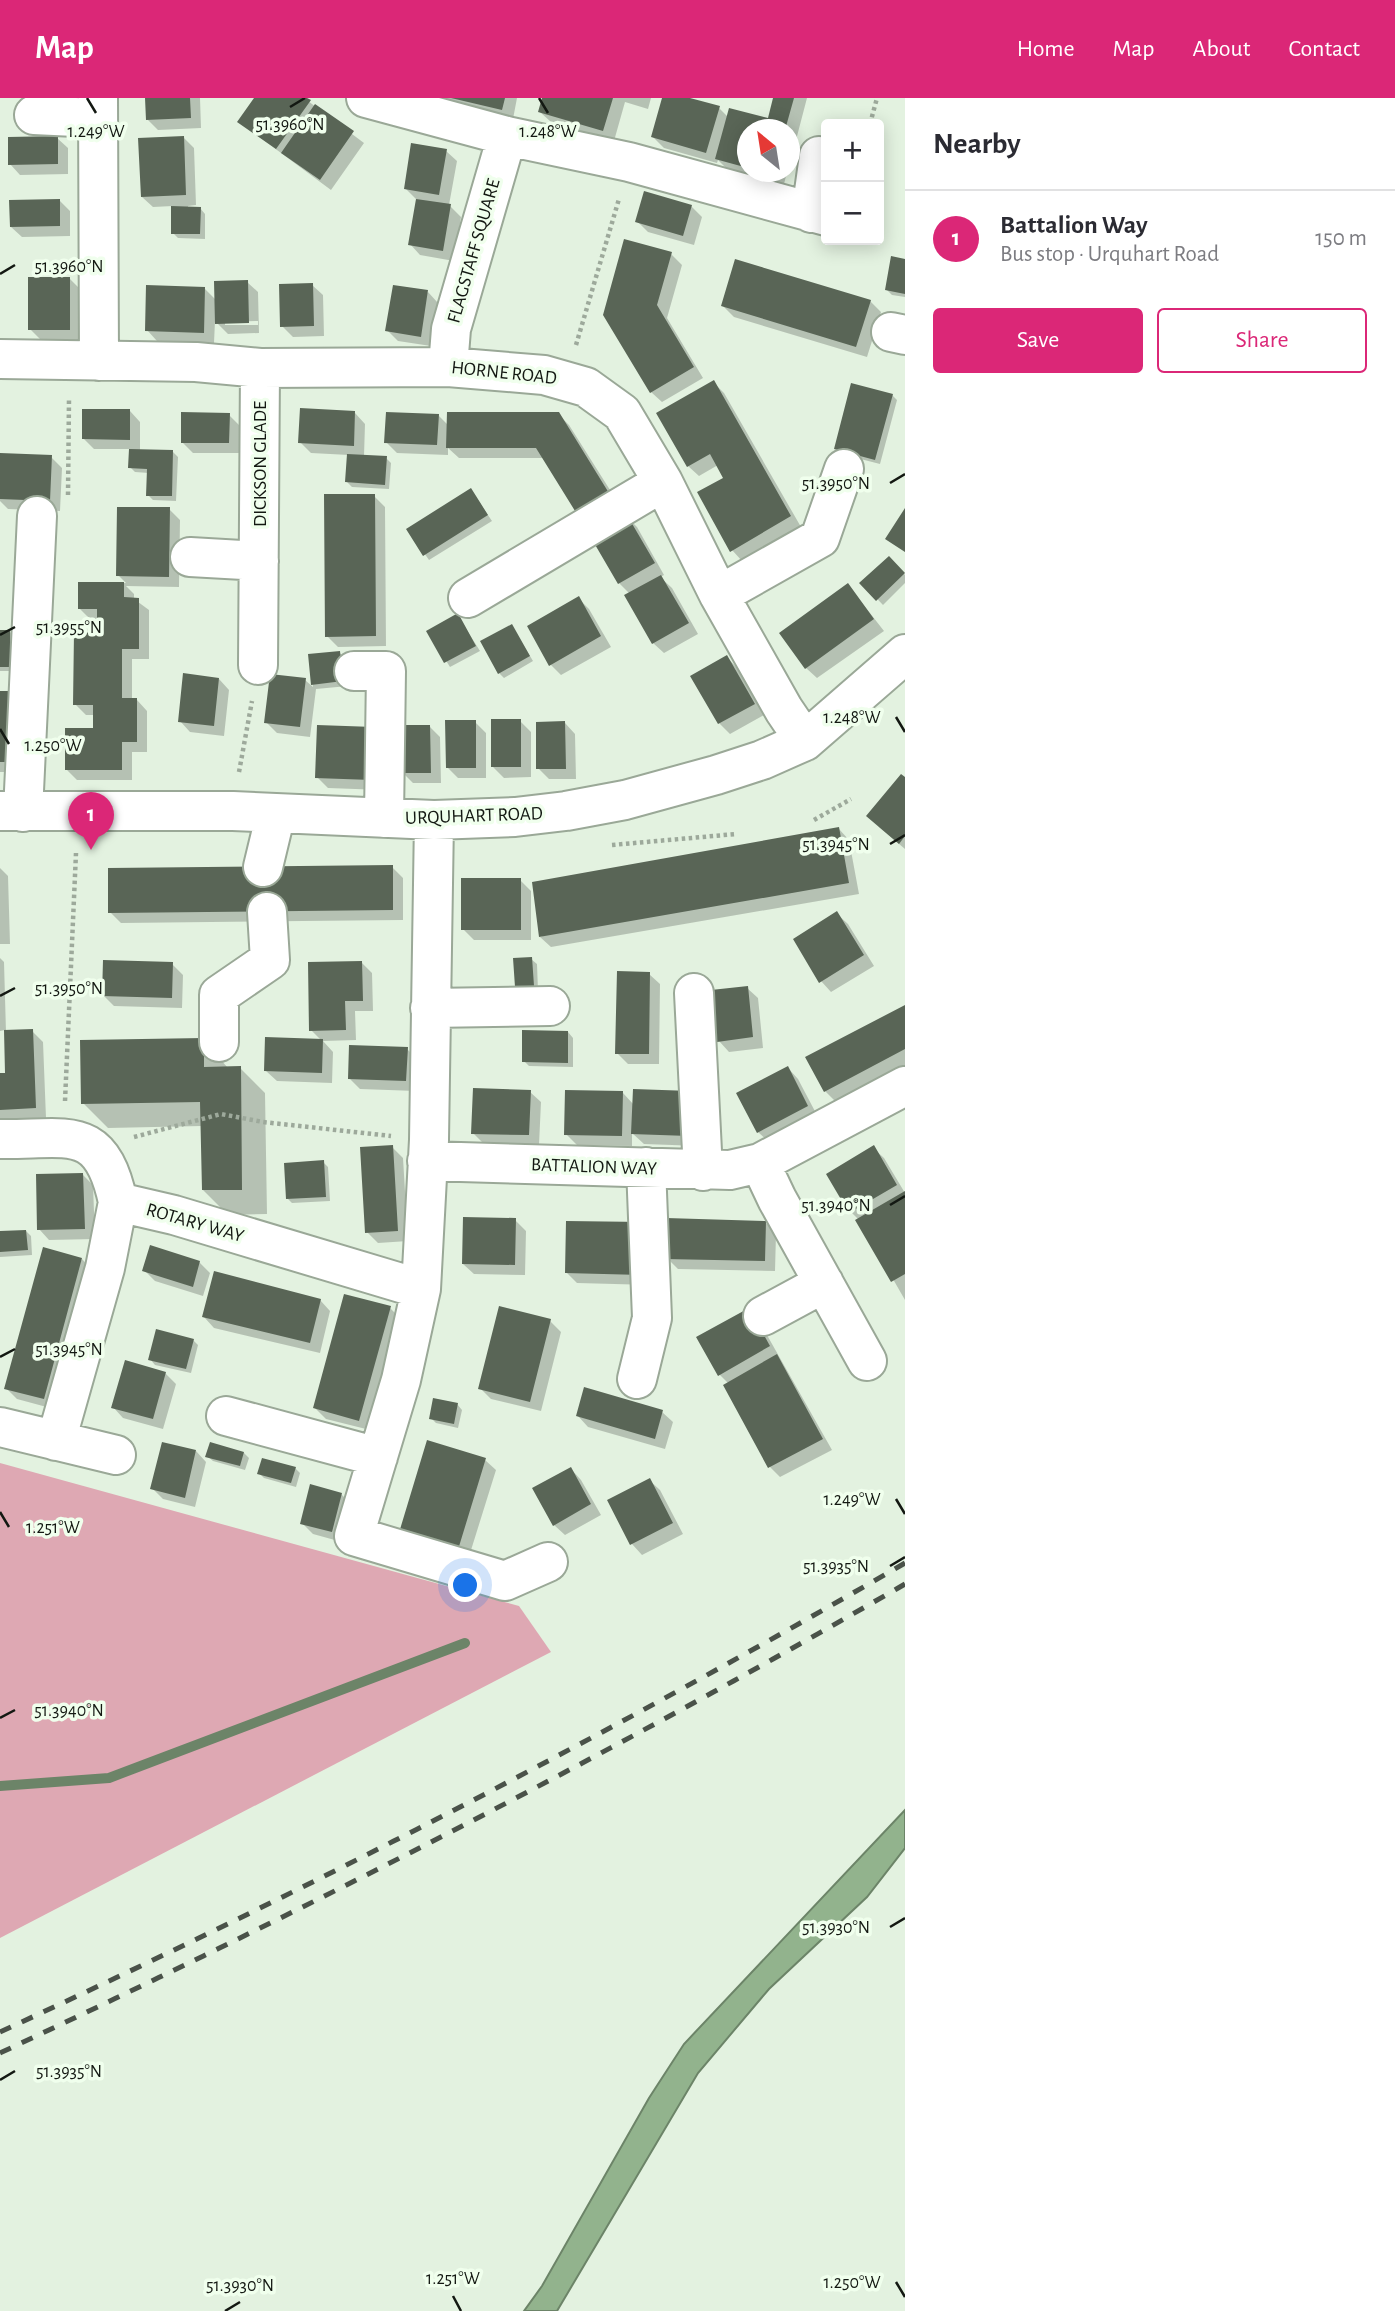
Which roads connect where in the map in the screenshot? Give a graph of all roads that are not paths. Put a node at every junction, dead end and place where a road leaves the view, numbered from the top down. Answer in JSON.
{"nodes":[{"id":1,"x":366,"y":98,"type":"edge"},
{"id":2,"x":97,"y":108,"type":"edge"},
{"id":3,"x":34,"y":115,"type":"dead end"},
{"id":4,"x":507,"y":136,"type":"junction"},
{"id":5,"x":819,"y":156,"type":"dead end"},
{"id":6,"x":819,"y":215,"type":"edge"},
{"id":7,"x":0,"y":359,"type":"edge"},
{"id":8,"x":84,"y":360,"type":"junction"},
{"id":9,"x":448,"y":367,"type":"junction"},
{"id":10,"x":260,"y":368,"type":"junction"},
{"id":11,"x":844,"y":469,"type":"dead end"},
{"id":12,"x":663,"y":482,"type":"junction"},
{"id":13,"x":37,"y":516,"type":"road end"},
{"id":14,"x":190,"y":557,"type":"dead end"},
{"id":15,"x":260,"y":561,"type":"junction"},
{"id":16,"x":17,"y":594,"type":"edge"},
{"id":17,"x":719,"y":595,"type":"junction"},
{"id":18,"x":468,"y":598,"type":"dead end"},
{"id":19,"x":905,"y":654,"type":"edge"},
{"id":20,"x":258,"y":665,"type":"road end"},
{"id":21,"x":354,"y":671,"type":"dead end"},
{"id":22,"x":805,"y":741,"type":"junction"},
{"id":23,"x":12,"y":812,"type":"edge"},
{"id":24,"x":276,"y":813,"type":"junction"},
{"id":25,"x":384,"y":818,"type":"junction"},
{"id":26,"x":435,"y":820,"type":"junction"},
{"id":27,"x":263,"y":867,"type":"dead end"},
{"id":28,"x":267,"y":912,"type":"dead end"},
{"id":29,"x":694,"y":993,"type":"dead end"},
{"id":30,"x":550,"y":1006,"type":"dead end"},
{"id":31,"x":430,"y":1008,"type":"junction"},
{"id":32,"x":219,"y":1042,"type":"dead end"},
{"id":33,"x":905,"y":1086,"type":"edge"},
{"id":34,"x":0,"y":1139,"type":"edge"},
{"id":35,"x":428,"y":1151,"type":"junction"},
{"id":36,"x":760,"y":1163,"type":"junction"},
{"id":37,"x":646,"y":1167,"type":"junction"},
{"id":38,"x":703,"y":1171,"type":"junction"},
{"id":39,"x":118,"y":1202,"type":"junction"},
{"id":40,"x":824,"y":1283,"type":"junction"},
{"id":41,"x":421,"y":1289,"type":"junction"},
{"id":42,"x":763,"y":1316,"type":"dead end"},
{"id":43,"x":867,"y":1361,"type":"dead end"},
{"id":44,"x":637,"y":1379,"type":"dead end"},
{"id":45,"x":226,"y":1416,"type":"dead end"},
{"id":46,"x":3,"y":1428,"type":"edge"},
{"id":47,"x":56,"y":1441,"type":"junction"},
{"id":48,"x":116,"y":1455,"type":"dead end"},
{"id":49,"x":378,"y":1457,"type":"junction"},
{"id":50,"x":548,"y":1562,"type":"dead end"}],
"edges":[{"from":1,"to":4,"type":"street"},
{"from":2,"to":3,"type":"street"},
{"from":2,"to":8,"type":"street"},
{"from":4,"to":6,"type":"street"},
{"from":4,"to":9,"type":"street","name":"FLAGSTAFF SQUARE"},
{"from":5,"to":6,"type":"street"},
{"from":7,"to":8,"type":"street","name":"HORNE ROAD"},
{"from":8,"to":10,"type":"street","name":"HORNE ROAD"},
{"from":9,"to":10,"type":"street","name":"HORNE ROAD"},
{"from":9,"to":12,"type":"street","name":"HORNE ROAD"},
{"from":10,"to":15,"type":"street","name":"DICKSON GLADE"},
{"from":11,"to":17,"type":"street"},
{"from":12,"to":17,"type":"street","name":"HORNE ROAD"},
{"from":12,"to":18,"type":"street"},
{"from":13,"to":16,"type":"street"},
{"from":14,"to":15,"type":"street"},
{"from":15,"to":20,"type":"street","name":"DICKSON GLADE"},
{"from":16,"to":23,"type":"street"},
{"from":17,"to":22,"type":"street","name":"HORNE ROAD"},
{"from":19,"to":22,"type":"street","name":"URQUHART ROAD"},
{"from":21,"to":25,"type":"street"},
{"from":22,"to":26,"type":"street","name":"URQUHART ROAD"},
{"from":23,"to":24,"type":"street","name":"URQUHART ROAD"},
{"from":24,"to":25,"type":"street","name":"URQUHART ROAD"},
{"from":24,"to":27,"type":"street"},
{"from":25,"to":26,"type":"street","name":"URQUHART ROAD"},
{"from":26,"to":31,"type":"street"},
{"from":28,"to":32,"type":"street"},
{"from":29,"to":38,"type":"street"},
{"from":30,"to":31,"type":"street"},
{"from":31,"to":35,"type":"street"},
{"from":33,"to":36,"type":"street","name":"BATTALION WAY"},
{"from":34,"to":39,"type":"street"},
{"from":35,"to":37,"type":"street","name":"BATTALION WAY"},
{"from":35,"to":41,"type":"street"},
{"from":36,"to":38,"type":"street","name":"BATTALION WAY"},
{"from":36,"to":40,"type":"street"},
{"from":37,"to":38,"type":"street","name":"BATTALION WAY"},
{"from":37,"to":44,"type":"street"},
{"from":39,"to":41,"type":"street","name":"ROTARY WAY"},
{"from":39,"to":47,"type":"street"},
{"from":40,"to":42,"type":"street"},
{"from":40,"to":43,"type":"street"},
{"from":41,"to":49,"type":"street"},
{"from":45,"to":49,"type":"street"},
{"from":46,"to":47,"type":"street"},
{"from":47,"to":48,"type":"street"},
{"from":49,"to":50,"type":"street"}]}
